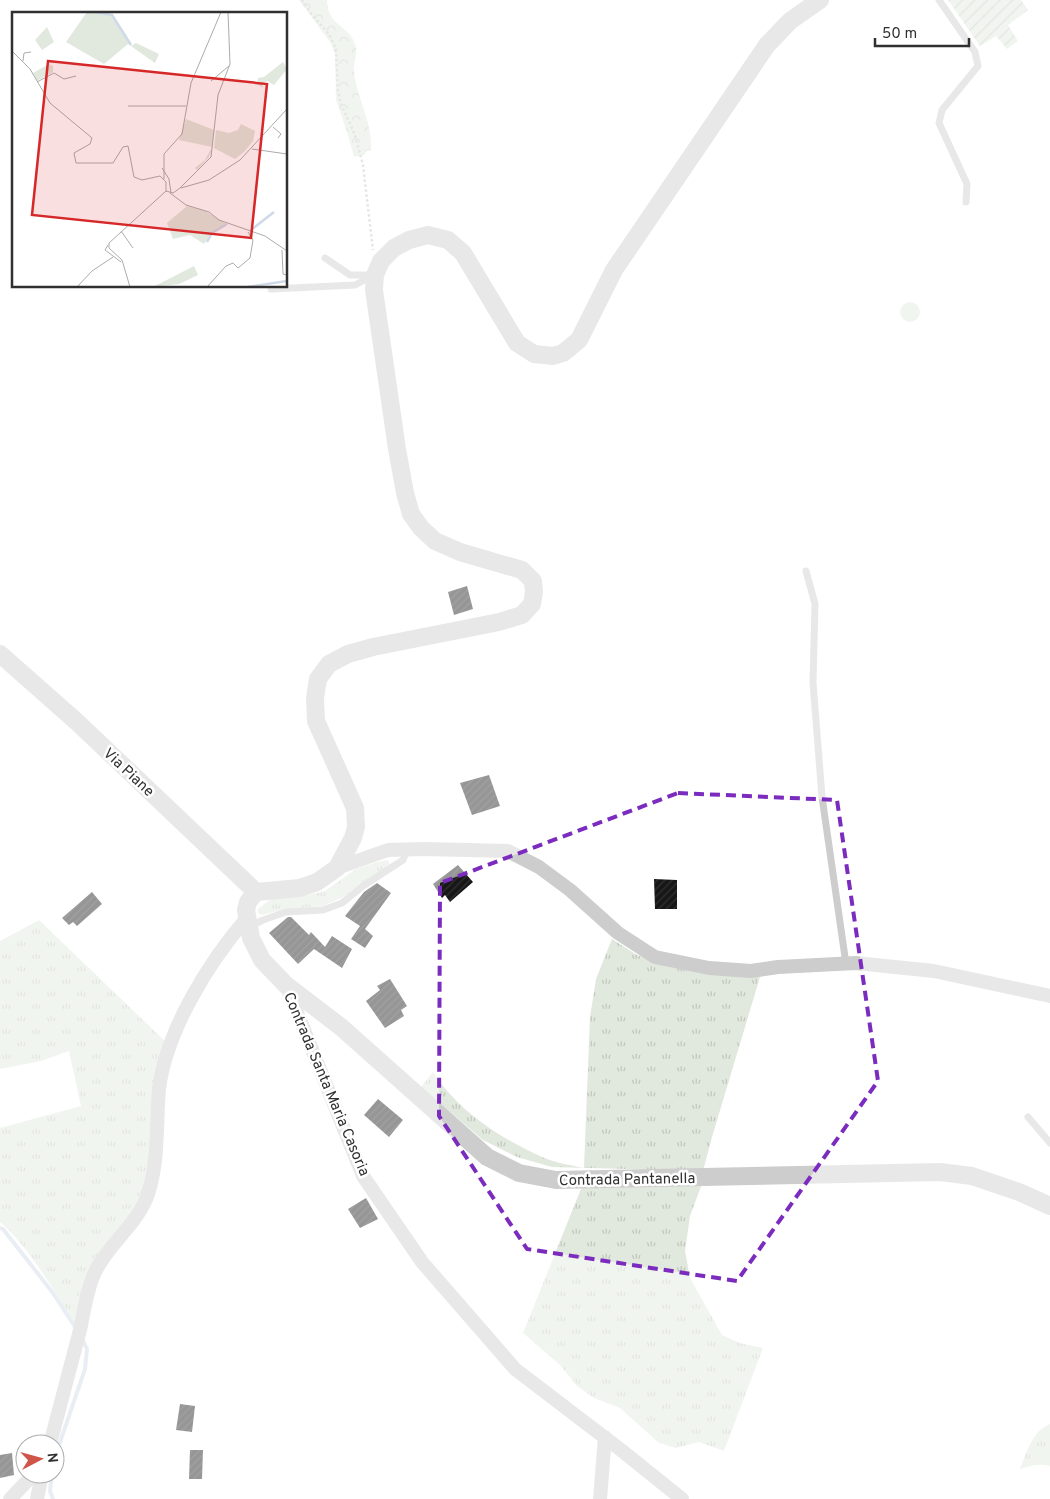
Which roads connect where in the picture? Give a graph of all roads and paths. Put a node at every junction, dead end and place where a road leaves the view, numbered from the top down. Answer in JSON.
{"nodes":[{"id":1,"x":302,"y":0,"type":"edge"},
{"id":2,"x":820,"y":0,"type":"edge"},
{"id":3,"x":939,"y":0,"type":"edge"},
{"id":4,"x":966,"y":202,"type":"dead end"},
{"id":5,"x":325,"y":258,"type":"dead end"},
{"id":6,"x":378,"y":268,"type":"junction"},
{"id":7,"x":271,"y":289,"type":"dead end"},
{"id":8,"x":806,"y":571,"type":"dead end"},
{"id":9,"x":0,"y":654,"type":"edge"},
{"id":10,"x":408,"y":850,"type":"junction"},
{"id":11,"x":337,"y":868,"type":"junction"},
{"id":12,"x":256,"y":892,"type":"junction"},
{"id":13,"x":247,"y":923,"type":"junction"},
{"id":14,"x":846,"y":964,"type":"junction"},
{"id":15,"x":286,"y":985,"type":"junction"},
{"id":16,"x":1050,"y":996,"type":"edge"},
{"id":17,"x":1028,"y":1117,"type":"dead end"},
{"id":18,"x":1050,"y":1143,"type":"edge"},
{"id":19,"x":1050,"y":1206,"type":"edge"},
{"id":20,"x":53,"y":1434,"type":"edge"},
{"id":21,"x":605,"y":1437,"type":"junction"},
{"id":22,"x":24,"y":1484,"type":"edge"},
{"id":23,"x":40,"y":1484,"type":"edge"},
{"id":24,"x":10,"y":1499,"type":"edge"},
{"id":25,"x":38,"y":1499,"type":"edge"},
{"id":26,"x":600,"y":1499,"type":"edge"},
{"id":27,"x":682,"y":1499,"type":"edge"}],
"edges":[{"from":1,"to":6,"type":"path"},
{"from":2,"to":6,"type":"street"},
{"from":3,"to":4,"type":"lane"},
{"from":5,"to":6,"type":"lane"},
{"from":6,"to":7,"type":"lane"},
{"from":6,"to":11,"type":"street"},
{"from":8,"to":14,"type":"lane"},
{"from":9,"to":12,"type":"street","name":"Via Piane"},
{"from":10,"to":11,"type":"street"},
{"from":10,"to":13,"type":"lane"},
{"from":10,"to":14,"type":"street"},
{"from":11,"to":12,"type":"street"},
{"from":12,"to":13,"type":"street"},
{"from":13,"to":15,"type":"street","name":"Contrada Pantanella"},
{"from":13,"to":20,"type":"street"},
{"from":14,"to":16,"type":"street"},
{"from":15,"to":19,"type":"street","name":"Contrada Pantanella"},
{"from":15,"to":21,"type":"street","name":"Contrada Santa Maria Casoria"},
{"from":17,"to":18,"type":"lane"},
{"from":21,"to":26,"type":"street"},
{"from":21,"to":27,"type":"street","name":"Contrada Santa Maria Casoria"},
{"from":22,"to":24,"type":"street"},
{"from":23,"to":25,"type":"street"}]}
